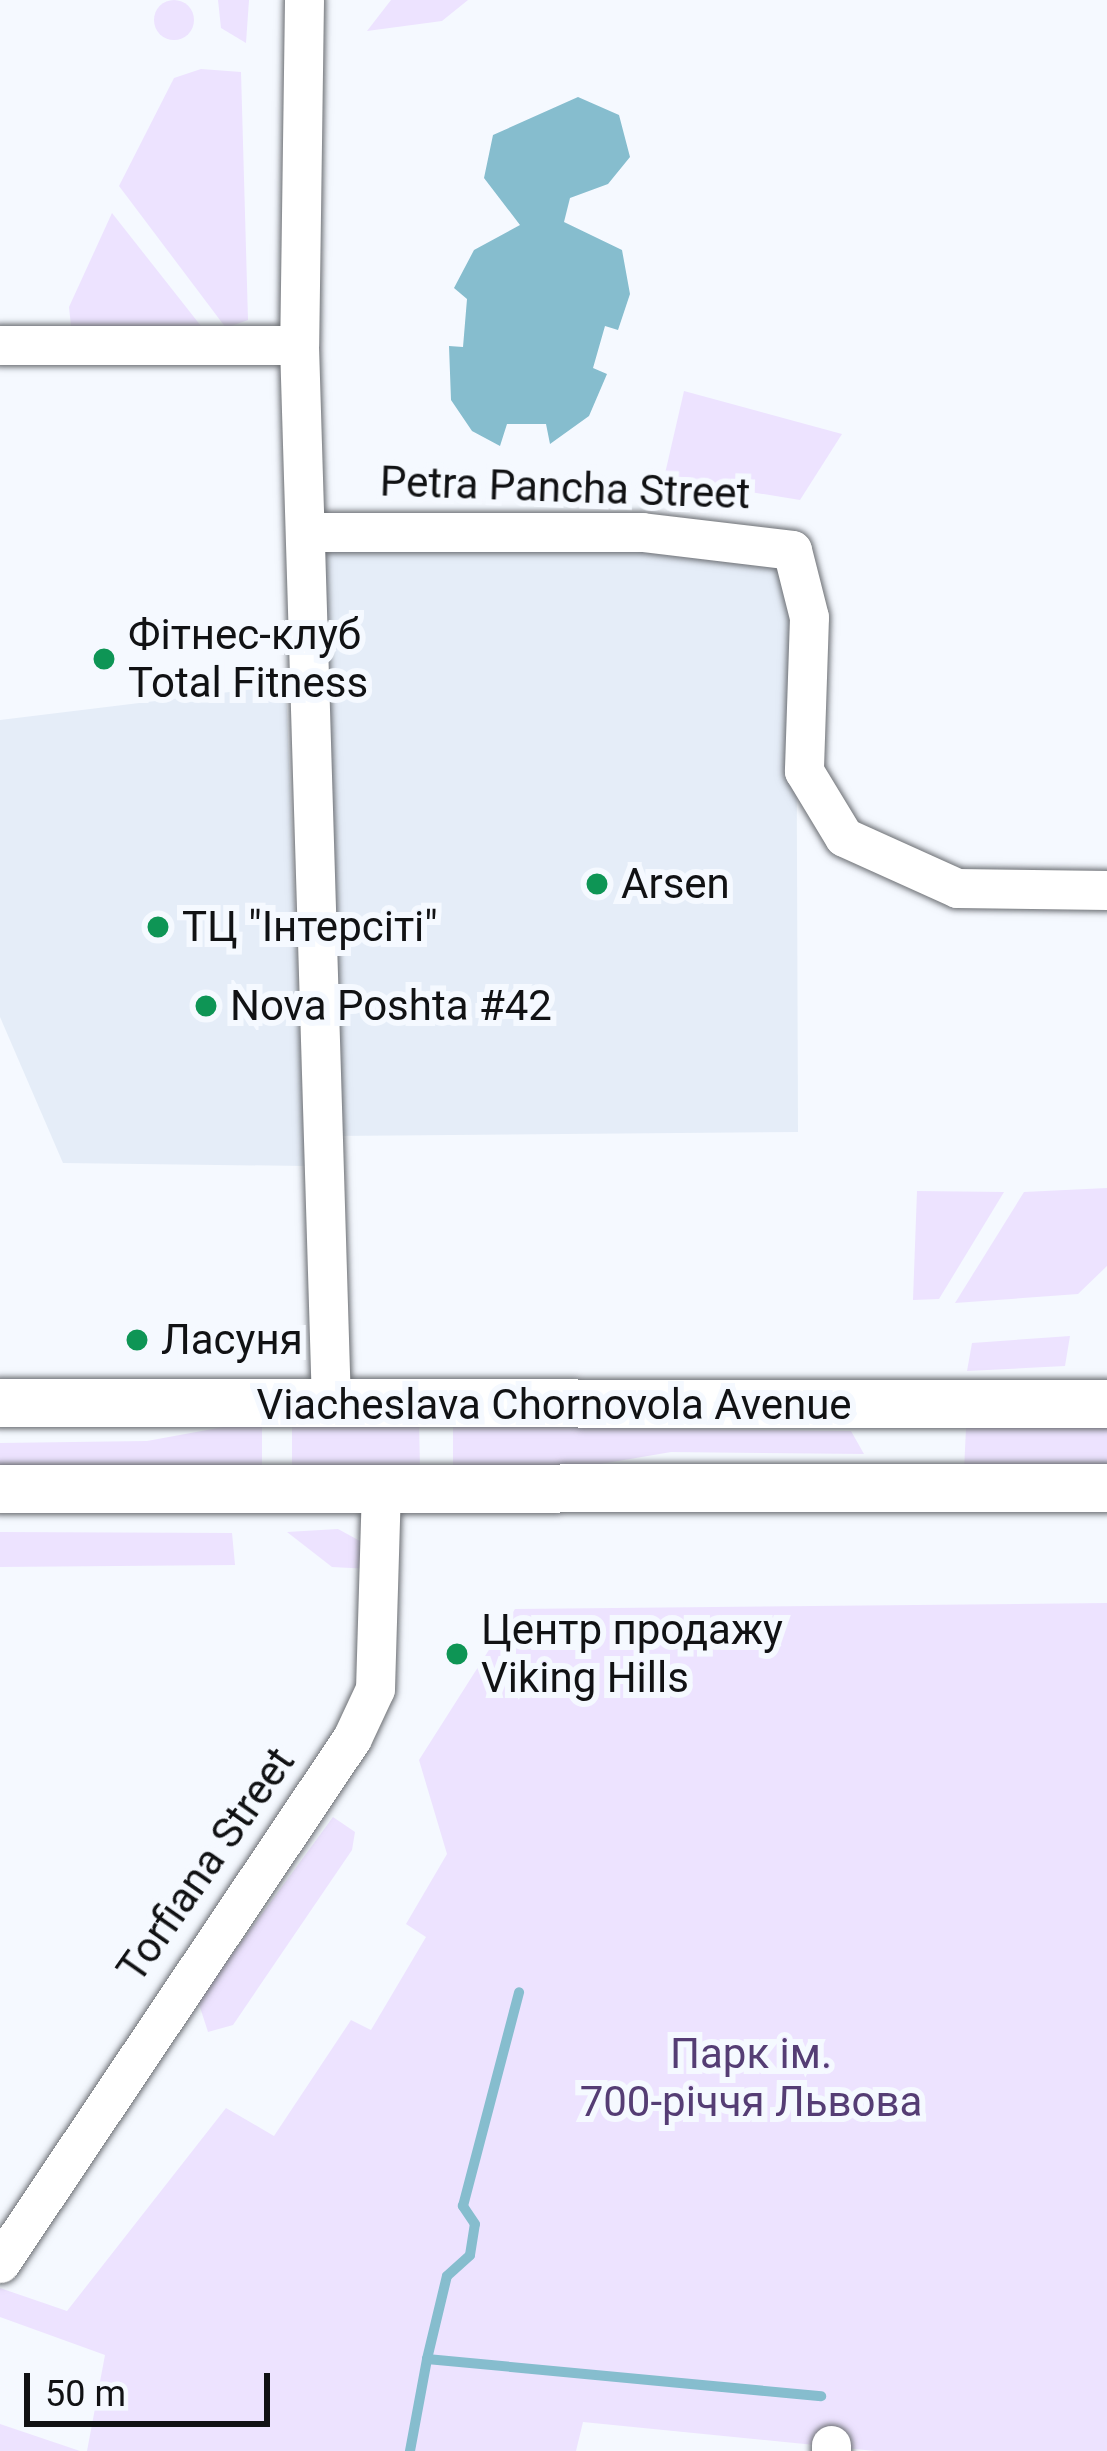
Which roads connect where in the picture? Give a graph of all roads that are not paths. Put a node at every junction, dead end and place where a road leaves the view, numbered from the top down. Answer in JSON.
{"nodes":[{"id":1,"x":304,"y":0,"type":"edge"},
{"id":2,"x":0,"y":345,"type":"edge"},
{"id":3,"x":299,"y":345,"type":"junction"},
{"id":4,"x":304,"y":532,"type":"junction"},
{"id":5,"x":1107,"y":890,"type":"edge"},
{"id":6,"x":331,"y":1402,"type":"junction"},
{"id":7,"x":0,"y":1403,"type":"edge"},
{"id":8,"x":1107,"y":1404,"type":"edge"},
{"id":9,"x":872,"y":1407,"type":"junction"},
{"id":10,"x":862,"y":1485,"type":"junction"},
{"id":11,"x":381,"y":1487,"type":"junction"},
{"id":12,"x":1107,"y":1488,"type":"edge"},
{"id":13,"x":0,"y":1489,"type":"edge"},
{"id":14,"x":0,"y":2263,"type":"edge"}],
"edges":[{"from":1,"to":3,"type":"street"},
{"from":2,"to":3,"type":"street"},
{"from":3,"to":4,"type":"street"},
{"from":4,"to":5,"type":"street","name":"Petra Pancha Street"},
{"from":4,"to":6,"type":"street"},
{"from":6,"to":7,"type":"main road","name":"Viacheslava Chornovola Avenue"},
{"from":6,"to":9,"type":"main road","name":"Viacheslava Chornovola Avenue"},
{"from":8,"to":9,"type":"main road","name":"Viacheslava Chornovola Avenue"},
{"from":9,"to":10,"type":"main road"},
{"from":10,"to":11,"type":"main road","name":"Viacheslava Chornovola Avenue"},
{"from":10,"to":12,"type":"main road","name":"Viacheslava Chornovola Avenue"},
{"from":11,"to":13,"type":"main road","name":"Viacheslava Chornovola Avenue"},
{"from":11,"to":14,"type":"street","name":"Torfiana Street"}]}
